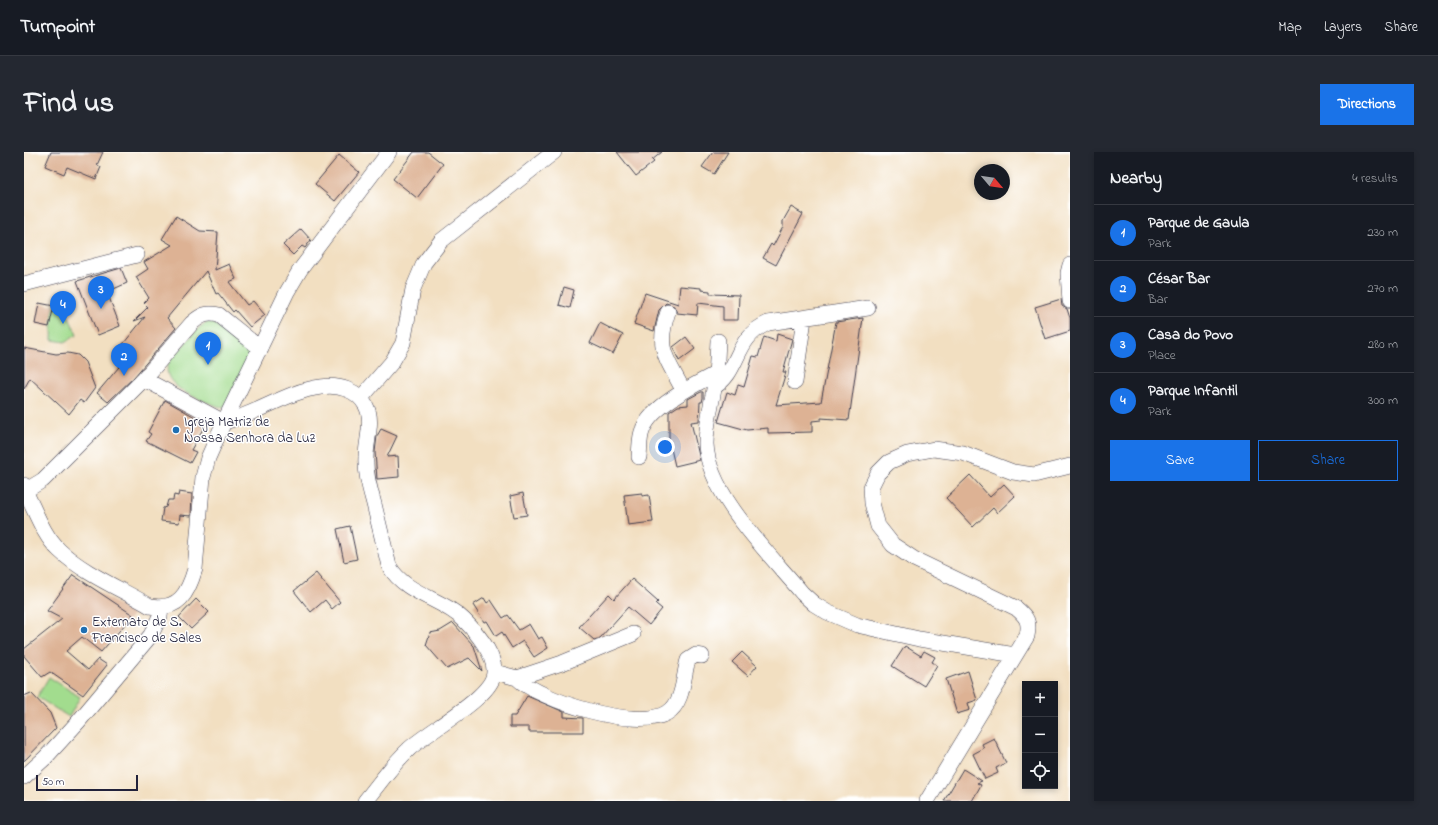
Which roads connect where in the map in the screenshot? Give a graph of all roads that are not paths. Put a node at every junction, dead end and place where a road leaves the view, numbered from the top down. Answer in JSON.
{"nodes":[{"id":1,"x":389,"y":152,"type":"edge"},
{"id":2,"x":554,"y":152,"type":"edge"},
{"id":3,"x":137,"y":255,"type":"dead end"},
{"id":4,"x":1070,"y":265,"type":"edge"},
{"id":5,"x":24,"y":284,"type":"edge"},
{"id":6,"x":1070,"y":301,"type":"edge"},
{"id":7,"x":868,"y":308,"type":"dead end"},
{"id":8,"x":668,"y":312,"type":"dead end"},
{"id":9,"x":804,"y":319,"type":"junction"},
{"id":10,"x":718,"y":341,"type":"dead end"},
{"id":11,"x":261,"y":349,"type":"junction"},
{"id":12,"x":144,"y":378,"type":"junction"},
{"id":13,"x":714,"y":380,"type":"junction"},
{"id":14,"x":795,"y":382,"type":"dead end"},
{"id":15,"x":683,"y":390,"type":"junction"},
{"id":16,"x":361,"y":398,"type":"junction"},
{"id":17,"x":224,"y":422,"type":"junction"},
{"id":18,"x":639,"y":457,"type":"dead end"},
{"id":19,"x":1070,"y":466,"type":"edge"},
{"id":20,"x":25,"y":488,"type":"edge"},
{"id":21,"x":160,"y":608,"type":"junction"},
{"id":22,"x":633,"y":634,"type":"dead end"},
{"id":23,"x":1015,"y":655,"type":"junction"},
{"id":24,"x":702,"y":656,"type":"dead end"},
{"id":25,"x":495,"y":672,"type":"junction"},
{"id":26,"x":517,"y":678,"type":"junction"},
{"id":27,"x":24,"y":777,"type":"edge"},
{"id":28,"x":365,"y":801,"type":"edge"},
{"id":29,"x":927,"y":801,"type":"edge"}],
"edges":[{"from":1,"to":11,"type":"street"},
{"from":2,"to":16,"type":"street"},
{"from":3,"to":5,"type":"street"},
{"from":4,"to":6,"type":"street"},
{"from":7,"to":9,"type":"street"},
{"from":8,"to":15,"type":"street"},
{"from":9,"to":13,"type":"street"},
{"from":9,"to":14,"type":"street"},
{"from":10,"to":13,"type":"street"},
{"from":11,"to":12,"type":"street"},
{"from":11,"to":17,"type":"street"},
{"from":12,"to":17,"type":"street"},
{"from":12,"to":20,"type":"street"},
{"from":13,"to":15,"type":"street"},
{"from":13,"to":23,"type":"street"},
{"from":15,"to":18,"type":"street"},
{"from":16,"to":17,"type":"street"},
{"from":16,"to":25,"type":"street"},
{"from":17,"to":21,"type":"street"},
{"from":19,"to":23,"type":"street"},
{"from":20,"to":21,"type":"street"},
{"from":21,"to":27,"type":"street"},
{"from":22,"to":26,"type":"street"},
{"from":23,"to":29,"type":"street"},
{"from":24,"to":26,"type":"street"},
{"from":25,"to":26,"type":"street"},
{"from":25,"to":28,"type":"street"}]}
